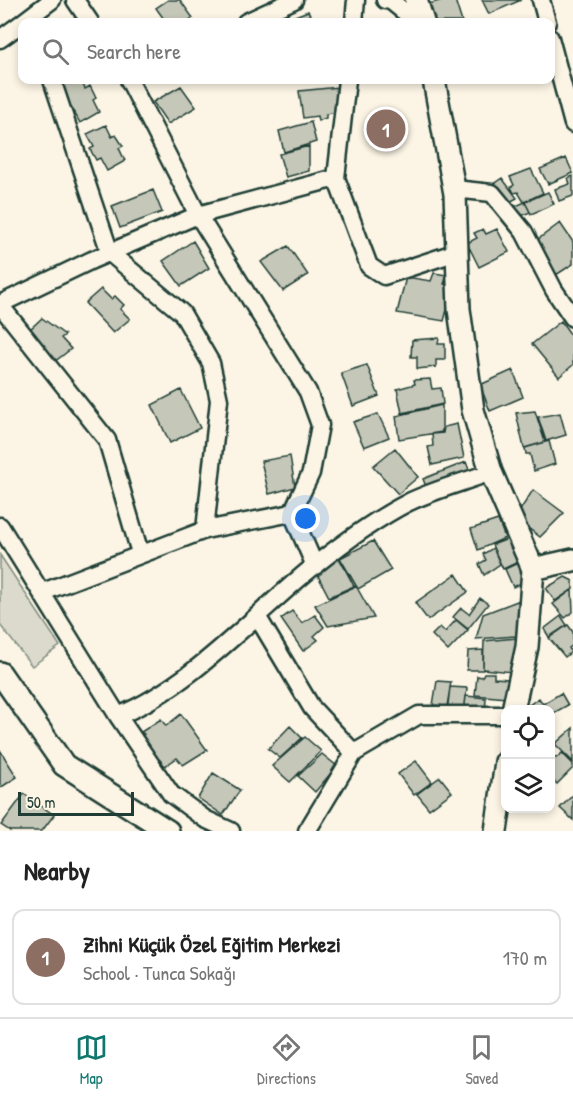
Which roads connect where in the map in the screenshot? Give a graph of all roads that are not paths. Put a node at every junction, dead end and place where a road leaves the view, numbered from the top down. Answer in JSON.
{"nodes":[{"id":1,"x":52,"y":0,"type":"edge"},
{"id":2,"x":75,"y":0,"type":"edge"},
{"id":3,"x":294,"y":0,"type":"edge"},
{"id":4,"x":356,"y":0,"type":"edge"},
{"id":5,"x":385,"y":0,"type":"edge"},
{"id":6,"x":416,"y":0,"type":"edge"},
{"id":7,"x":541,"y":0,"type":"edge"},
{"id":8,"x":31,"y":18,"type":"edge"},
{"id":9,"x":87,"y":18,"type":"edge"},
{"id":10,"x":255,"y":18,"type":"edge"},
{"id":11,"x":354,"y":18,"type":"edge"},
{"id":12,"x":412,"y":18,"type":"edge"},
{"id":13,"x":422,"y":18,"type":"edge"},
{"id":14,"x":546,"y":18,"type":"edge"},
{"id":15,"x":18,"y":27,"type":"edge"},
{"id":16,"x":0,"y":39,"type":"edge"},
{"id":17,"x":555,"y":56,"type":"edge"},
{"id":18,"x":53,"y":84,"type":"edge"},
{"id":19,"x":131,"y":84,"type":"edge"},
{"id":20,"x":347,"y":84,"type":"edge"},
{"id":21,"x":435,"y":84,"type":"edge"},
{"id":22,"x":573,"y":123,"type":"edge"},
{"id":23,"x":336,"y":178,"type":"junction"},
{"id":24,"x":454,"y":189,"type":"junction"},
{"id":25,"x":198,"y":215,"type":"junction"},
{"id":26,"x":457,"y":252,"type":"junction"},
{"id":27,"x":110,"y":253,"type":"junction"},
{"id":28,"x":0,"y":304,"type":"edge"},
{"id":29,"x":573,"y":318,"type":"edge"},
{"id":30,"x":491,"y":472,"type":"junction"},
{"id":31,"x":292,"y":513,"type":"junction"},
{"id":32,"x":0,"y":526,"type":"edge"},
{"id":33,"x":205,"y":530,"type":"junction"},
{"id":34,"x":140,"y":553,"type":"junction"},
{"id":35,"x":573,"y":560,"type":"edge"},
{"id":36,"x":315,"y":566,"type":"junction"},
{"id":37,"x":533,"y":569,"type":"junction"},
{"id":38,"x":43,"y":591,"type":"junction"},
{"id":39,"x":257,"y":616,"type":"junction"},
{"id":40,"x":0,"y":673,"type":"edge"},
{"id":41,"x":514,"y":705,"type":"edge"},
{"id":42,"x":501,"y":715,"type":"edge"},
{"id":43,"x":118,"y":716,"type":"junction"},
{"id":44,"x":354,"y":753,"type":"junction"},
{"id":45,"x":501,"y":796,"type":"edge"},
{"id":46,"x":168,"y":831,"type":"edge"},
{"id":47,"x":231,"y":831,"type":"edge"},
{"id":48,"x":307,"y":831,"type":"edge"},
{"id":49,"x":496,"y":831,"type":"edge"}],
"edges":[{"from":1,"to":8,"type":"street"},
{"from":2,"to":9,"type":"street"},
{"from":3,"to":10,"type":"street"},
{"from":4,"to":11,"type":"street"},
{"from":5,"to":12,"type":"street"},
{"from":6,"to":13,"type":"street"},
{"from":7,"to":14,"type":"street"},
{"from":15,"to":16,"type":"street"},
{"from":17,"to":22,"type":"street"},
{"from":18,"to":27,"type":"street"},
{"from":19,"to":25,"type":"street"},
{"from":20,"to":23,"type":"street"},
{"from":21,"to":24,"type":"street"},
{"from":23,"to":25,"type":"street"},
{"from":23,"to":26,"type":"street"},
{"from":24,"to":26,"type":"street"},
{"from":24,"to":29,"type":"street"},
{"from":25,"to":27,"type":"street"},
{"from":25,"to":31,"type":"street"},
{"from":26,"to":30,"type":"street"},
{"from":27,"to":28,"type":"street"},
{"from":27,"to":33,"type":"street"},
{"from":28,"to":34,"type":"street"},
{"from":30,"to":36,"type":"street"},
{"from":30,"to":37,"type":"street"},
{"from":31,"to":33,"type":"street"},
{"from":31,"to":36,"type":"street"},
{"from":32,"to":38,"type":"street"},
{"from":33,"to":34,"type":"street"},
{"from":34,"to":38,"type":"street"},
{"from":35,"to":37,"type":"street"},
{"from":36,"to":39,"type":"street"},
{"from":37,"to":41,"type":"street"},
{"from":38,"to":43,"type":"street"},
{"from":39,"to":43,"type":"street"},
{"from":39,"to":44,"type":"street"},
{"from":40,"to":46,"type":"street"},
{"from":42,"to":44,"type":"street"},
{"from":43,"to":47,"type":"street"},
{"from":44,"to":48,"type":"street"},
{"from":45,"to":49,"type":"street"}]}
